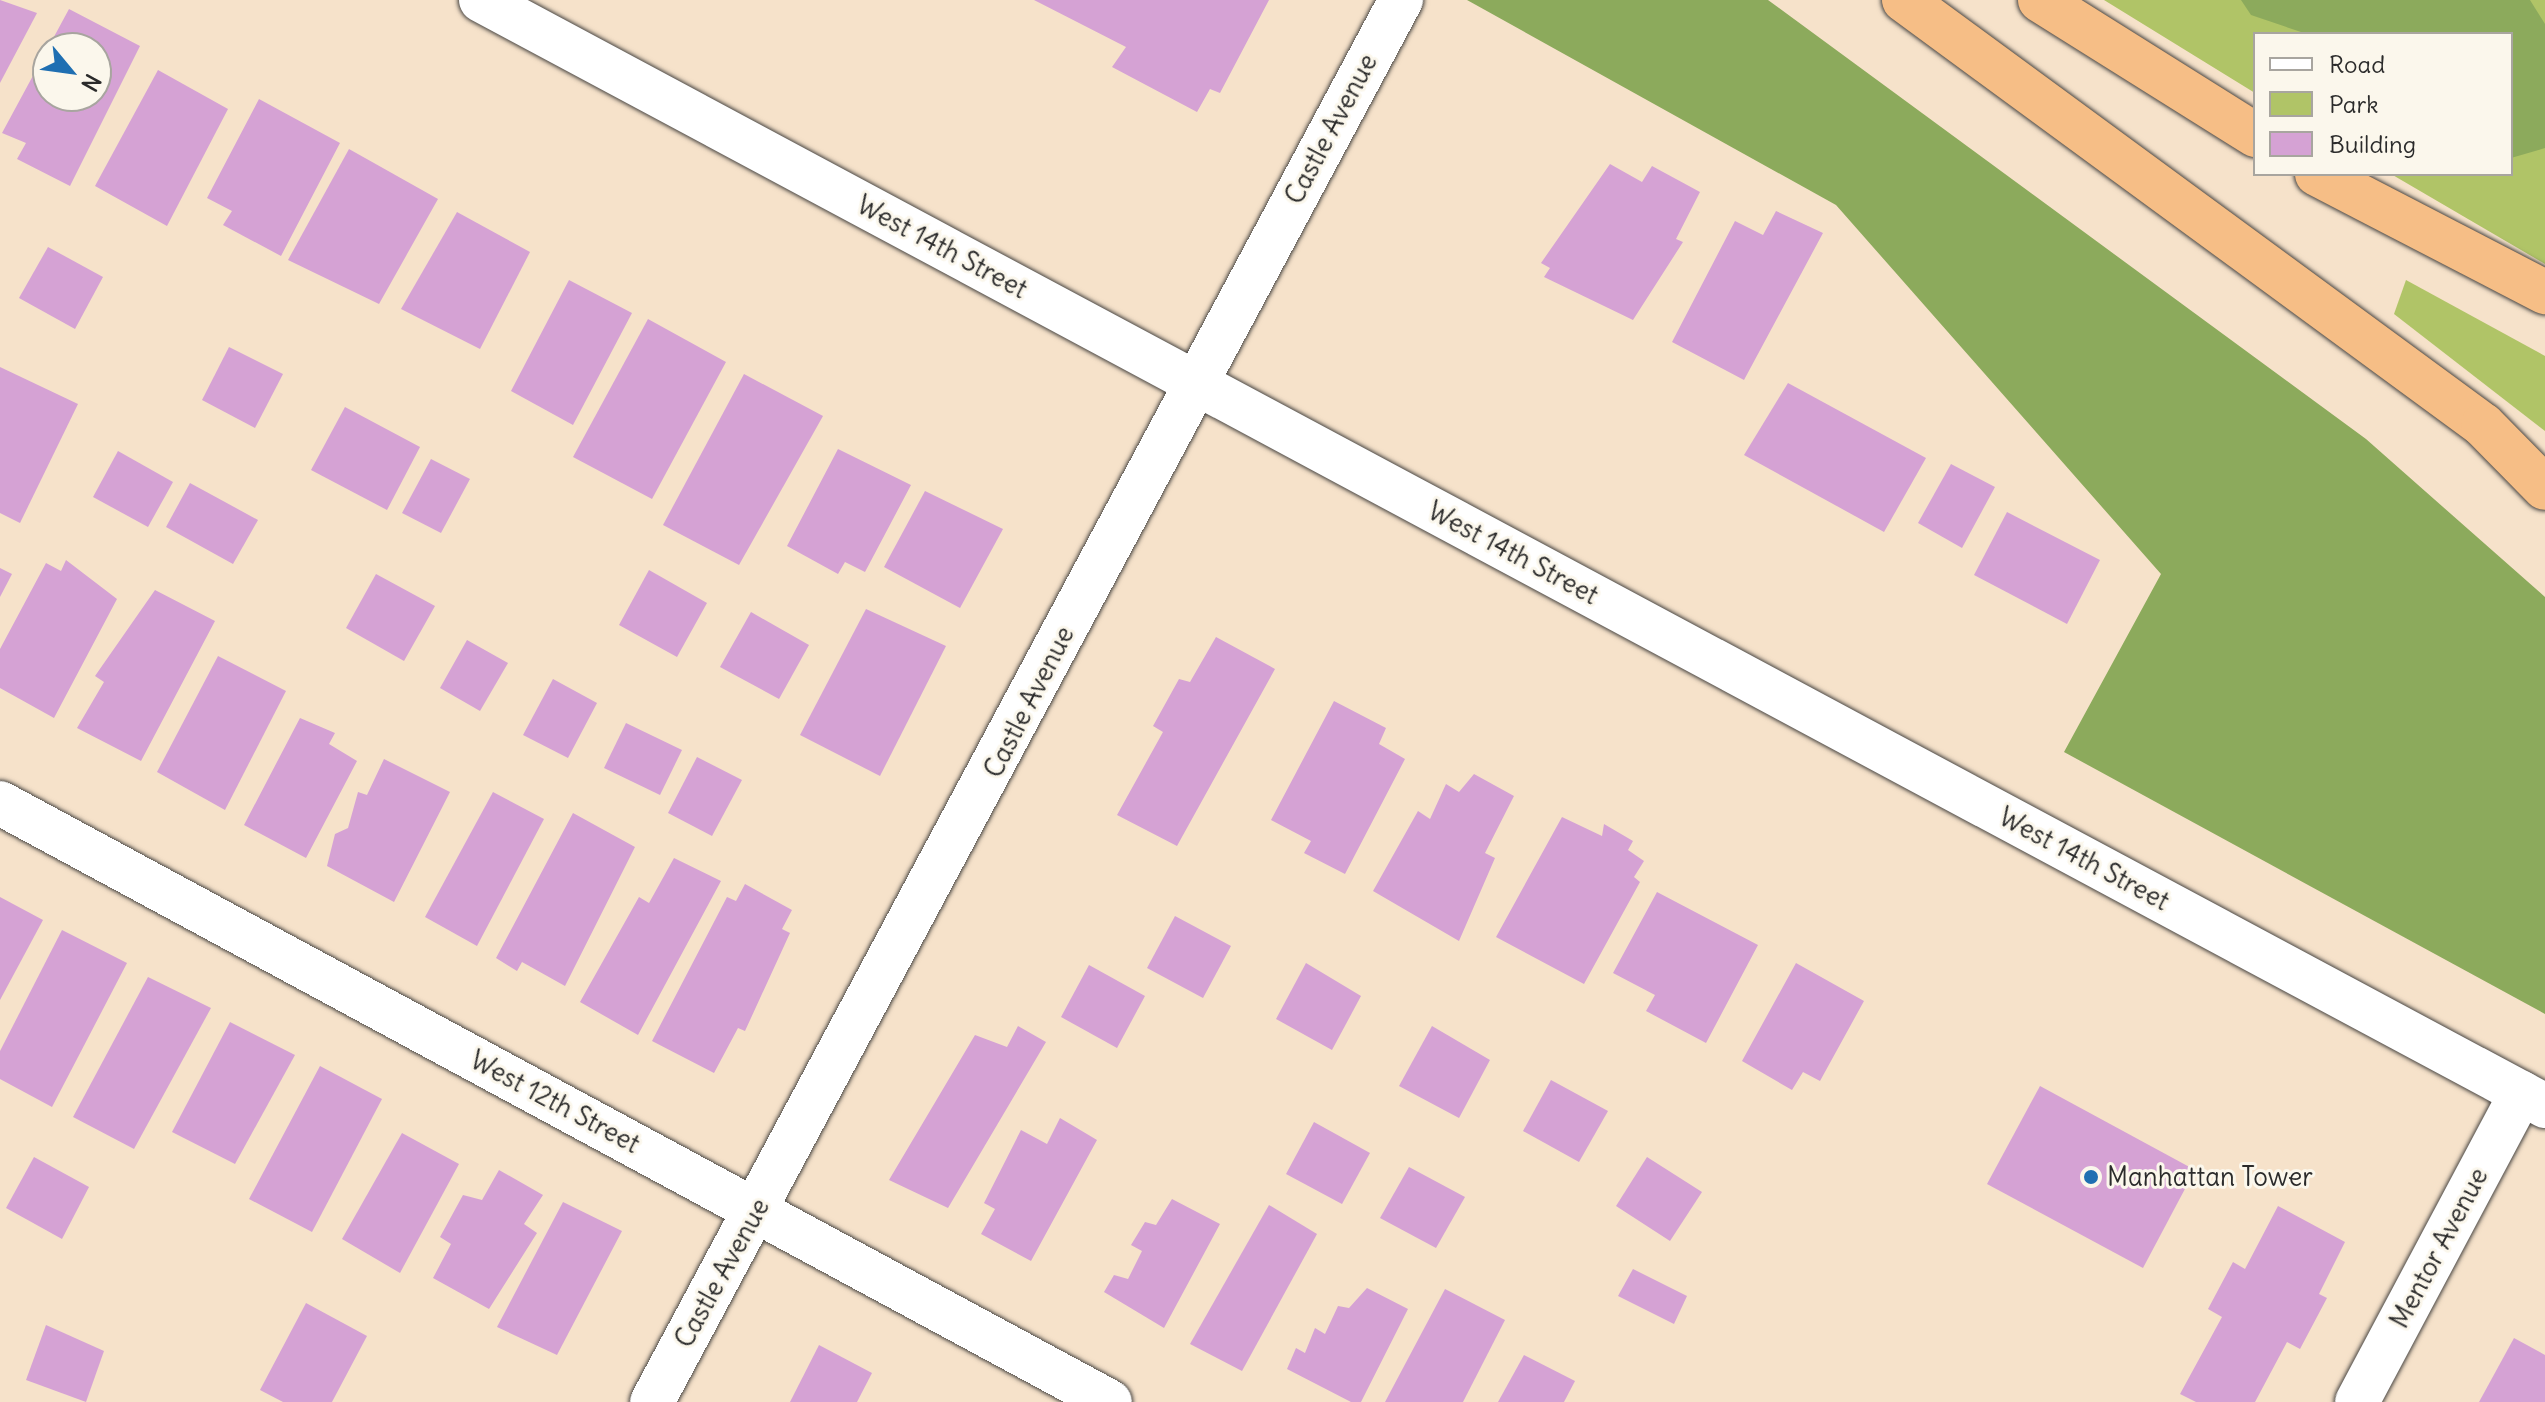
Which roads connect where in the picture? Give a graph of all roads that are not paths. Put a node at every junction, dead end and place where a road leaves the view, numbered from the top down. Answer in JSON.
{"nodes":[{"id":1,"x":481,"y":0,"type":"edge"},
{"id":2,"x":1401,"y":0,"type":"edge"},
{"id":3,"x":1904,"y":0,"type":"edge"},
{"id":4,"x":2040,"y":0,"type":"edge"},
{"id":5,"x":2253,"y":134,"type":"edge"},
{"id":6,"x":2321,"y":176,"type":"edge"},
{"id":7,"x":2545,"y":292,"type":"edge"},
{"id":8,"x":1194,"y":383,"type":"junction"},
{"id":9,"x":2545,"y":488,"type":"edge"},
{"id":10,"x":0,"y":803,"type":"edge"},
{"id":11,"x":2533,"y":1100,"type":"edge"},
{"id":12,"x":756,"y":1210,"type":"junction"},
{"id":13,"x":652,"y":1402,"type":"edge"},
{"id":14,"x":1110,"y":1402,"type":"edge"},
{"id":15,"x":2357,"y":1402,"type":"edge"}],
"edges":[{"from":1,"to":8,"type":"street","name":"West 14th Street"},
{"from":2,"to":8,"type":"street","name":"Castle Avenue"},
{"from":3,"to":9,"type":"highway"},
{"from":4,"to":5,"type":"highway"},
{"from":6,"to":7,"type":"highway"},
{"from":8,"to":11,"type":"street","name":"West 14th Street"},
{"from":8,"to":12,"type":"street","name":"Castle Avenue"},
{"from":10,"to":12,"type":"street","name":"West 12th Street"},
{"from":11,"to":15,"type":"street","name":"Mentor Avenue"},
{"from":12,"to":13,"type":"street","name":"Castle Avenue"},
{"from":12,"to":14,"type":"street","name":"West 12th Street"}]}
